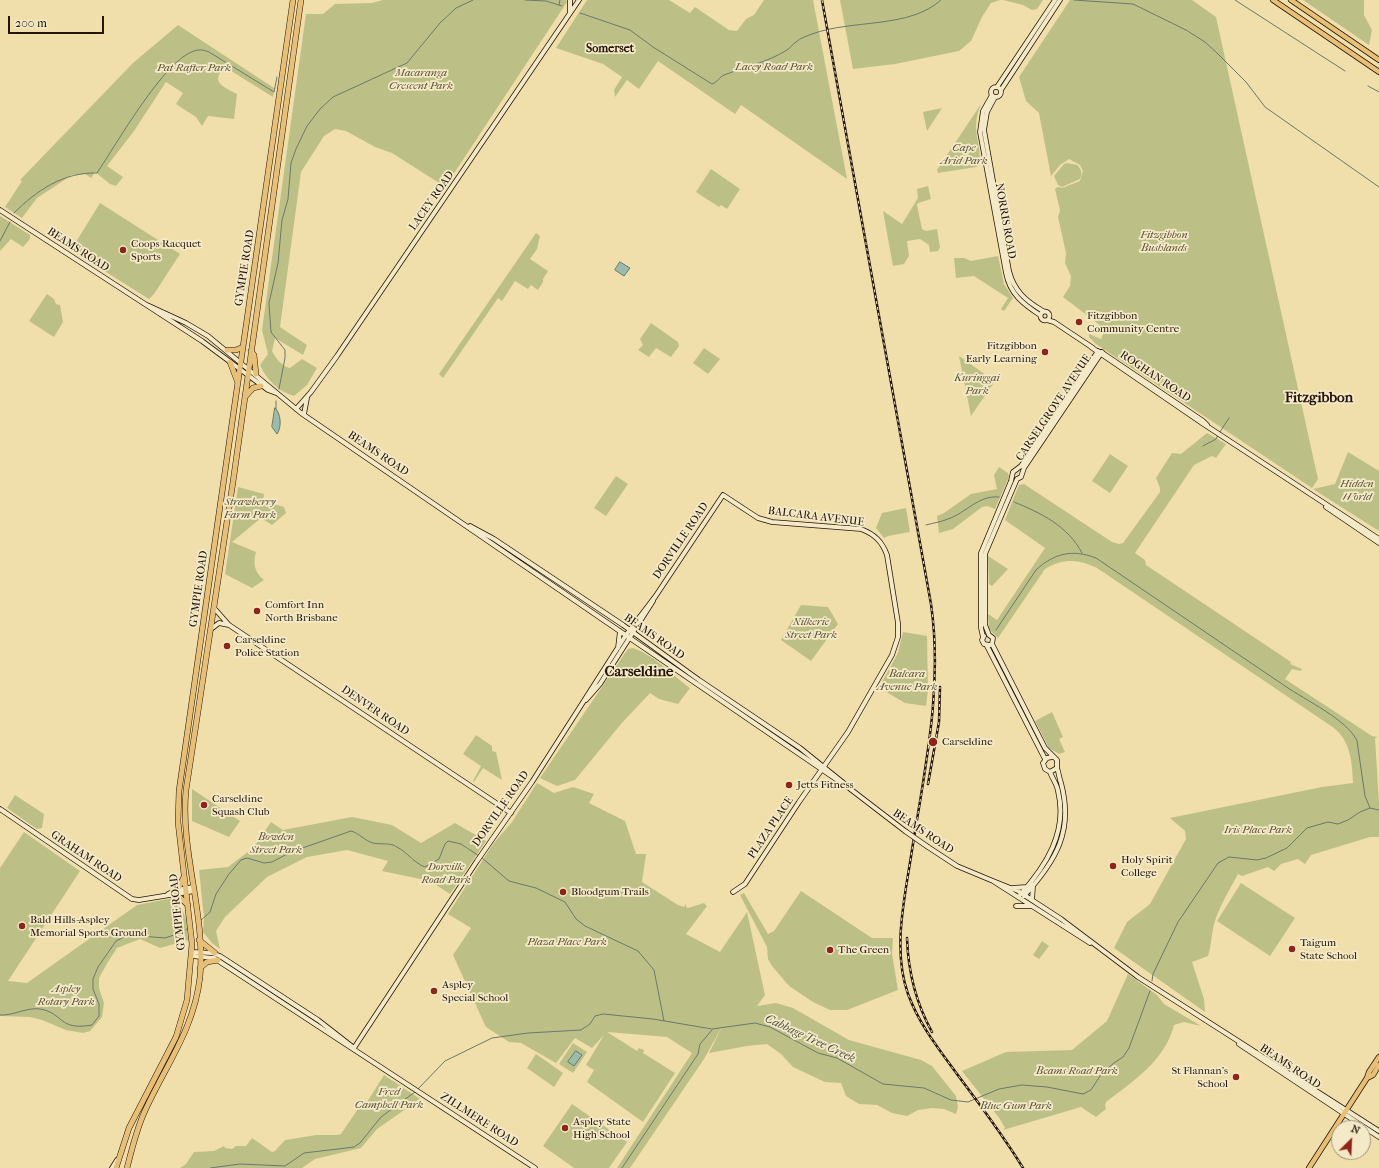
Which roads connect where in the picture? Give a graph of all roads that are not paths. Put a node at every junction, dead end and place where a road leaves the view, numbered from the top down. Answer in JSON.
{"nodes":[{"id":1,"x":293,"y":0,"type":"edge"},
{"id":2,"x":301,"y":0,"type":"edge"},
{"id":3,"x":570,"y":0,"type":"edge"},
{"id":4,"x":578,"y":0,"type":"edge"},
{"id":5,"x":1055,"y":0,"type":"edge"},
{"id":6,"x":1060,"y":0,"type":"edge"},
{"id":7,"x":1273,"y":0,"type":"edge"},
{"id":8,"x":1291,"y":0,"type":"edge"},
{"id":9,"x":570,"y":12,"type":"junction"},
{"id":10,"x":1379,"y":60,"type":"edge"},
{"id":11,"x":1379,"y":72,"type":"edge"},
{"id":12,"x":999,"y":89,"type":"junction"},
{"id":13,"x":993,"y":96,"type":"junction"},
{"id":14,"x":0,"y":210,"type":"edge"},
{"id":15,"x":147,"y":305,"type":"junction"},
{"id":16,"x":1042,"y":313,"type":"junction"},
{"id":17,"x":1048,"y":318,"type":"junction"},
{"id":18,"x":192,"y":326,"type":"junction"},
{"id":19,"x":188,"y":333,"type":"junction"},
{"id":20,"x":243,"y":347,"type":"junction"},
{"id":21,"x":227,"y":350,"type":"junction"},
{"id":22,"x":251,"y":351,"type":"junction"},
{"id":23,"x":1099,"y":352,"type":"junction"},
{"id":24,"x":230,"y":362,"type":"junction"},
{"id":25,"x":241,"y":362,"type":"junction"},
{"id":26,"x":249,"y":369,"type":"junction"},
{"id":27,"x":240,"y":370,"type":"junction"},
{"id":28,"x":256,"y":374,"type":"junction"},
{"id":29,"x":248,"y":375,"type":"junction"},
{"id":30,"x":238,"y":382,"type":"junction"},
{"id":31,"x":261,"y":386,"type":"junction"},
{"id":32,"x":278,"y":394,"type":"junction"},
{"id":33,"x":245,"y":397,"type":"junction"},
{"id":34,"x":307,"y":397,"type":"junction"},
{"id":35,"x":296,"y":409,"type":"junction"},
{"id":36,"x":304,"y":414,"type":"junction"},
{"id":37,"x":1020,"y":472,"type":"junction"},
{"id":38,"x":1015,"y":478,"type":"junction"},
{"id":39,"x":723,"y":495,"type":"joint"},
{"id":40,"x":1319,"y":500,"type":"junction"},
{"id":41,"x":469,"y":526,"type":"junction"},
{"id":42,"x":1379,"y":539,"type":"edge"},
{"id":43,"x":1379,"y":543,"type":"edge"},
{"id":44,"x":214,"y":608,"type":"junction"},
{"id":45,"x":229,"y":625,"type":"junction"},
{"id":46,"x":211,"y":629,"type":"junction"},
{"id":47,"x":620,"y":631,"type":"junction"},
{"id":48,"x":631,"y":631,"type":"junction"},
{"id":49,"x":989,"y":635,"type":"junction"},
{"id":50,"x":628,"y":636,"type":"junction"},
{"id":51,"x":984,"y":637,"type":"junction"},
{"id":52,"x":990,"y":645,"type":"junction"},
{"id":53,"x":618,"y":648,"type":"junction"},
{"id":54,"x":199,"y":659,"type":"junction"},
{"id":55,"x":206,"y":660,"type":"junction"},
{"id":56,"x":585,"y":701,"type":"junction"},
{"id":57,"x":1052,"y":757,"type":"junction"},
{"id":58,"x":1045,"y":759,"type":"junction"},
{"id":59,"x":825,"y":766,"type":"junction"},
{"id":60,"x":1057,"y":768,"type":"junction"},
{"id":61,"x":821,"y":771,"type":"junction"},
{"id":62,"x":1050,"y":772,"type":"junction"},
{"id":63,"x":849,"y":788,"type":"junction"},
{"id":64,"x":0,"y":810,"type":"edge"},
{"id":65,"x":511,"y":813,"type":"junction"},
{"id":66,"x":185,"y":876,"type":"junction"},
{"id":67,"x":993,"y":881,"type":"junction"},
{"id":68,"x":1034,"y":886,"type":"junction"},
{"id":69,"x":1027,"y":887,"type":"junction"},
{"id":70,"x":1011,"y":888,"type":"junction"},
{"id":71,"x":194,"y":889,"type":"junction"},
{"id":72,"x":186,"y":890,"type":"junction"},
{"id":73,"x":177,"y":892,"type":"junction"},
{"id":74,"x":734,"y":892,"type":"dead end"},
{"id":75,"x":1023,"y":894,"type":"junction"},
{"id":76,"x":1019,"y":898,"type":"junction"},
{"id":77,"x":1032,"y":900,"type":"junction"},
{"id":78,"x":188,"y":905,"type":"junction"},
{"id":79,"x":1016,"y":906,"type":"dead end"},
{"id":80,"x":1031,"y":906,"type":"junction"},
{"id":81,"x":200,"y":940,"type":"junction"},
{"id":82,"x":1096,"y":946,"type":"junction"},
{"id":83,"x":215,"y":953,"type":"junction"},
{"id":84,"x":192,"y":954,"type":"junction"},
{"id":85,"x":201,"y":954,"type":"junction"},
{"id":86,"x":218,"y":960,"type":"junction"},
{"id":87,"x":200,"y":968,"type":"junction"},
{"id":88,"x":354,"y":1048,"type":"junction"},
{"id":89,"x":1379,"y":1057,"type":"edge"},
{"id":90,"x":1379,"y":1065,"type":"edge"},
{"id":91,"x":1368,"y":1078,"type":"junction"},
{"id":92,"x":1346,"y":1112,"type":"junction"},
{"id":93,"x":1379,"y":1131,"type":"edge"},
{"id":94,"x":1379,"y":1137,"type":"edge"},
{"id":95,"x":119,"y":1157,"type":"junction"},
{"id":96,"x":126,"y":1167,"type":"edge"},
{"id":97,"x":112,"y":1168,"type":"edge"},
{"id":98,"x":116,"y":1168,"type":"edge"},
{"id":99,"x":534,"y":1168,"type":"edge"},
{"id":100,"x":1308,"y":1168,"type":"edge"}],
"edges":[{"from":1,"to":20,"type":"highway","name":"GYMPIE ROAD"},
{"from":2,"to":22,"type":"highway","name":"GYMPIE ROAD"},
{"from":3,"to":9,"type":"main road"},
{"from":4,"to":9,"type":"main road","name":"LACEY ROAD"},
{"from":5,"to":12,"type":"main road"},
{"from":6,"to":12,"type":"main road"},
{"from":7,"to":11,"type":"main road"},
{"from":8,"to":10,"type":"main road"},
{"from":9,"to":34,"type":"main road","name":"LACEY ROAD"},
{"from":12,"to":13,"type":"main road"},
{"from":12,"to":13,"type":"main road"},
{"from":13,"to":16,"type":"main road","name":"NORRIS ROAD"},
{"from":14,"to":15,"type":"main road","name":"BEAMS ROAD"},
{"from":15,"to":18,"type":"main road","name":"BEAMS ROAD"},
{"from":15,"to":19,"type":"main road","name":"BEAMS ROAD"},
{"from":16,"to":17,"type":"main road"},
{"from":16,"to":17,"type":"main road"},
{"from":17,"to":23,"type":"main road","name":"ROGHAN ROAD"},
{"from":18,"to":19,"type":"main road"},
{"from":18,"to":21,"type":"main road","name":"BEAMS ROAD"},
{"from":19,"to":24,"type":"main road","name":"BEAMS ROAD"},
{"from":20,"to":21,"type":"highway"},
{"from":20,"to":25,"type":"highway","name":"GYMPIE ROAD"},
{"from":21,"to":25,"type":"main road","name":"BEAMS ROAD"},
{"from":22,"to":26,"type":"highway","name":"GYMPIE ROAD"},
{"from":22,"to":28,"type":"highway"},
{"from":23,"to":37,"type":"main road","name":"CARSELGROVE AVENUE"},
{"from":23,"to":40,"type":"main road","name":"ROGHAN ROAD"},
{"from":24,"to":27,"type":"main road","name":"BEAMS ROAD"},
{"from":24,"to":30,"type":"highway"},
{"from":25,"to":26,"type":"main road","name":"BEAMS ROAD"},
{"from":25,"to":27,"type":"highway","name":"GYMPIE ROAD"},
{"from":26,"to":28,"type":"main road","name":"BEAMS ROAD"},
{"from":26,"to":29,"type":"highway","name":"GYMPIE ROAD"},
{"from":27,"to":29,"type":"main road","name":"BEAMS ROAD"},
{"from":27,"to":30,"type":"highway","name":"GYMPIE ROAD"},
{"from":28,"to":32,"type":"main road","name":"BEAMS ROAD"},
{"from":29,"to":31,"type":"main road","name":"BEAMS ROAD"},
{"from":29,"to":33,"type":"highway","name":"GYMPIE ROAD"},
{"from":30,"to":54,"type":"highway","name":"GYMPIE ROAD"},
{"from":31,"to":32,"type":"main road","name":"BEAMS ROAD"},
{"from":31,"to":33,"type":"highway"},
{"from":32,"to":35,"type":"main road","name":"BEAMS ROAD"},
{"from":33,"to":44,"type":"highway","name":"GYMPIE ROAD"},
{"from":34,"to":35,"type":"main road","name":"LACEY ROAD"},
{"from":34,"to":36,"type":"main road"},
{"from":35,"to":36,"type":"main road","name":"BEAMS ROAD"},
{"from":36,"to":41,"type":"main road","name":"BEAMS ROAD"},
{"from":37,"to":38,"type":"main road"},
{"from":37,"to":38,"type":"main road"},
{"from":38,"to":49,"type":"main road"},
{"from":38,"to":51,"type":"main road"},
{"from":39,"to":48,"type":"main road","name":"DORVILLE ROAD"},
{"from":39,"to":59,"type":"main road","name":"BALCARA AVENUE"},
{"from":40,"to":42,"type":"main road","name":"ROGHAN ROAD"},
{"from":40,"to":43,"type":"main road","name":"ROGHAN ROAD"},
{"from":41,"to":47,"type":"main road","name":"BEAMS ROAD"},
{"from":41,"to":48,"type":"main road","name":"BEAMS ROAD"},
{"from":44,"to":45,"type":"main road","name":"DENVER ROAD"},
{"from":44,"to":46,"type":"highway","name":"GYMPIE ROAD"},
{"from":45,"to":46,"type":"main road"},
{"from":45,"to":65,"type":"main road","name":"DENVER ROAD"},
{"from":46,"to":55,"type":"highway","name":"GYMPIE ROAD"},
{"from":47,"to":50,"type":"main road","name":"BEAMS ROAD"},
{"from":47,"to":53,"type":"main road"},
{"from":48,"to":50,"type":"main road","name":"DORVILLE ROAD"},
{"from":48,"to":59,"type":"main road","name":"BEAMS ROAD"},
{"from":49,"to":51,"type":"main road"},
{"from":49,"to":52,"type":"main road"},
{"from":50,"to":53,"type":"main road","name":"DORVILLE ROAD"},
{"from":50,"to":56,"type":"main road","name":"DORVILLE ROAD"},
{"from":50,"to":61,"type":"main road","name":"BEAMS ROAD"},
{"from":51,"to":52,"type":"main road"},
{"from":52,"to":57,"type":"main road"},
{"from":52,"to":58,"type":"main road"},
{"from":53,"to":56,"type":"main road","name":"DORVILLE ROAD"},
{"from":54,"to":55,"type":"highway"},
{"from":54,"to":66,"type":"highway","name":"GYMPIE ROAD"},
{"from":55,"to":71,"type":"highway","name":"GYMPIE ROAD"},
{"from":56,"to":65,"type":"main road","name":"DORVILLE ROAD"},
{"from":57,"to":58,"type":"main road"},
{"from":57,"to":60,"type":"main road"},
{"from":58,"to":62,"type":"main road"},
{"from":59,"to":61,"type":"main road"},
{"from":59,"to":63,"type":"main road","name":"BEAMS ROAD"},
{"from":60,"to":62,"type":"main road"},
{"from":60,"to":68,"type":"main road"},
{"from":61,"to":63,"type":"main road","name":"BEAMS ROAD"},
{"from":61,"to":74,"type":"main road","name":"PLAZA PLACE"},
{"from":62,"to":69,"type":"main road"},
{"from":63,"to":67,"type":"main road","name":"BEAMS ROAD","bridge":true},
{"from":64,"to":73,"type":"main road","name":"GRAHAM ROAD"},
{"from":65,"to":88,"type":"main road","name":"DORVILLE ROAD"},
{"from":66,"to":72,"type":"highway","name":"GYMPIE ROAD"},
{"from":66,"to":73,"type":"highway"},
{"from":67,"to":70,"type":"main road","name":"BEAMS ROAD"},
{"from":67,"to":76,"type":"main road","name":"BEAMS ROAD"},
{"from":68,"to":75,"type":"main road"},
{"from":68,"to":77,"type":"main road"},
{"from":69,"to":70,"type":"main road"},
{"from":69,"to":75,"type":"main road"},
{"from":70,"to":75,"type":"main road","name":"BEAMS ROAD"},
{"from":71,"to":72,"type":"main road","name":"GRAHAM ROAD"},
{"from":71,"to":81,"type":"highway","name":"GYMPIE ROAD"},
{"from":72,"to":73,"type":"main road","name":"GRAHAM ROAD"},
{"from":72,"to":78,"type":"highway","name":"GYMPIE ROAD"},
{"from":73,"to":78,"type":"highway"},
{"from":75,"to":76,"type":"main road"},
{"from":75,"to":77,"type":"main road","name":"BEAMS ROAD"},
{"from":76,"to":80,"type":"main road","name":"BEAMS ROAD"},
{"from":77,"to":82,"type":"main road","name":"BEAMS ROAD"},
{"from":78,"to":84,"type":"highway","name":"GYMPIE ROAD"},
{"from":79,"to":80,"type":"main road"},
{"from":80,"to":82,"type":"main road","name":"BEAMS ROAD"},
{"from":81,"to":83,"type":"highway"},
{"from":81,"to":85,"type":"highway","name":"GYMPIE ROAD"},
{"from":82,"to":92,"type":"main road","name":"BEAMS ROAD"},
{"from":83,"to":85,"type":"main road","name":"ZILLMERE ROAD"},
{"from":83,"to":88,"type":"main road","name":"ZILLMERE ROAD"},
{"from":84,"to":85,"type":"main road","name":"ZILLMERE ROAD"},
{"from":84,"to":95,"type":"highway","name":"GYMPIE ROAD"},
{"from":85,"to":86,"type":"main road","name":"ZILLMERE ROAD"},
{"from":85,"to":87,"type":"highway","name":"GYMPIE ROAD"},
{"from":86,"to":87,"type":"highway"},
{"from":86,"to":88,"type":"main road","name":"ZILLMERE ROAD"},
{"from":87,"to":96,"type":"highway","name":"GYMPIE ROAD"},
{"from":88,"to":99,"type":"main road","name":"ZILLMERE ROAD"},
{"from":89,"to":91,"type":"main road"},
{"from":90,"to":91,"type":"main road"},
{"from":91,"to":92,"type":"main road"},
{"from":92,"to":93,"type":"main road","name":"BEAMS ROAD"},
{"from":92,"to":94,"type":"main road","name":"BEAMS ROAD"},
{"from":92,"to":100,"type":"main road"},
{"from":95,"to":97,"type":"main road"},
{"from":95,"to":98,"type":"highway","name":"GYMPIE ROAD"}]}
